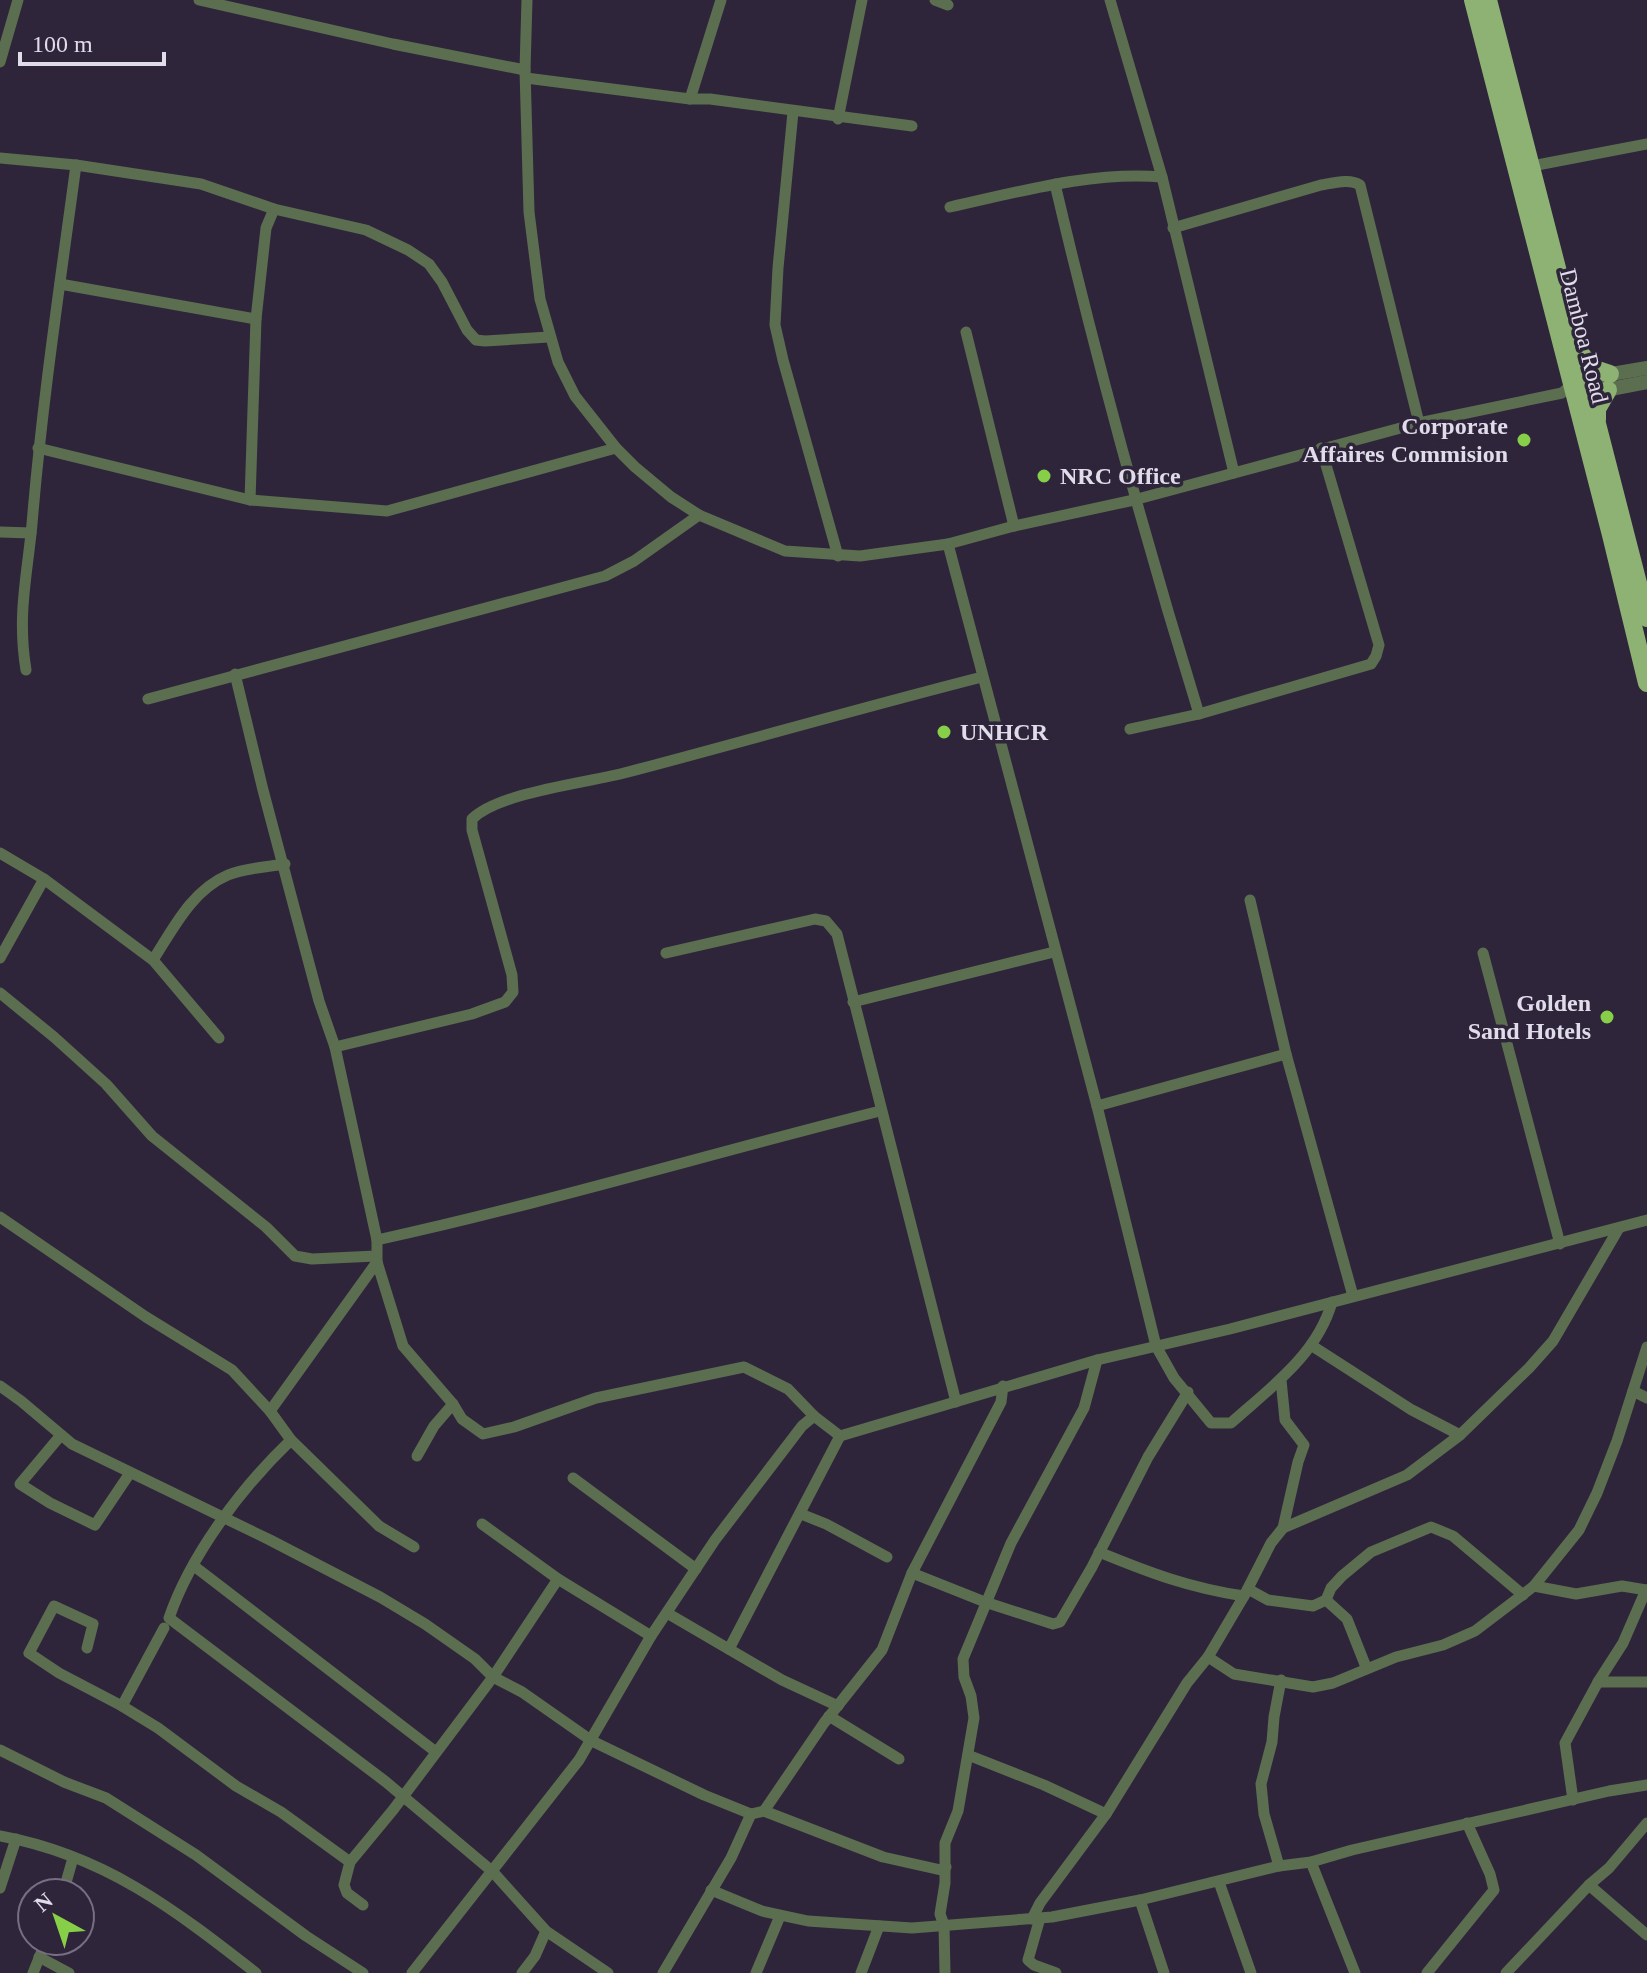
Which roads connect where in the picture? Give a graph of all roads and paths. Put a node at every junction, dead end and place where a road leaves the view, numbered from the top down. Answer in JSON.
{"nodes":[{"id":1,"x":18,"y":0,"type":"edge"},
{"id":2,"x":199,"y":0,"type":"edge"},
{"id":3,"x":527,"y":0,"type":"edge"},
{"id":4,"x":721,"y":0,"type":"edge"},
{"id":5,"x":862,"y":0,"type":"edge"},
{"id":6,"x":935,"y":0,"type":"edge"},
{"id":7,"x":1110,"y":0,"type":"edge"},
{"id":8,"x":1473,"y":0,"type":"edge"},
{"id":9,"x":1488,"y":0,"type":"edge"},
{"id":10,"x":948,"y":5,"type":"dead end"},
{"id":11,"x":0,"y":62,"type":"edge"},
{"id":12,"x":526,"y":74,"type":"junction"},
{"id":13,"x":690,"y":99,"type":"junction"},
{"id":14,"x":793,"y":112,"type":"junction"},
{"id":15,"x":838,"y":119,"type":"junction"},
{"id":16,"x":912,"y":126,"type":"dead end"},
{"id":17,"x":1647,"y":144,"type":"edge"},
{"id":18,"x":0,"y":158,"type":"edge"},
{"id":19,"x":76,"y":165,"type":"junction"},
{"id":20,"x":1532,"y":166,"type":"junction"},
{"id":21,"x":1162,"y":177,"type":"junction"},
{"id":22,"x":1055,"y":184,"type":"junction"},
{"id":23,"x":950,"y":207,"type":"dead end"},
{"id":24,"x":274,"y":209,"type":"junction"},
{"id":25,"x":1173,"y":228,"type":"junction"},
{"id":26,"x":60,"y":284,"type":"junction"},
{"id":27,"x":256,"y":319,"type":"junction"},
{"id":28,"x":966,"y":332,"type":"dead end"},
{"id":29,"x":549,"y":337,"type":"junction"},
{"id":30,"x":1579,"y":352,"type":"junction"},
{"id":31,"x":1647,"y":368,"type":"edge"},
{"id":32,"x":1609,"y":382,"type":"junction"},
{"id":33,"x":1647,"y":382,"type":"edge"},
{"id":34,"x":1577,"y":390,"type":"junction"},
{"id":35,"x":1419,"y":423,"type":"junction"},
{"id":36,"x":1597,"y":426,"type":"junction"},
{"id":37,"x":38,"y":448,"type":"junction"},
{"id":38,"x":616,"y":448,"type":"junction"},
{"id":39,"x":1321,"y":448,"type":"junction"},
{"id":40,"x":1234,"y":473,"type":"junction"},
{"id":41,"x":250,"y":500,"type":"junction"},
{"id":42,"x":1134,"y":500,"type":"junction"},
{"id":43,"x":699,"y":515,"type":"junction"},
{"id":44,"x":1014,"y":526,"type":"junction"},
{"id":45,"x":0,"y":532,"type":"edge"},
{"id":46,"x":31,"y":533,"type":"junction"},
{"id":47,"x":948,"y":544,"type":"junction"},
{"id":48,"x":838,"y":556,"type":"junction"},
{"id":49,"x":1647,"y":618,"type":"edge"},
{"id":50,"x":26,"y":670,"type":"dead end"},
{"id":51,"x":235,"y":674,"type":"junction"},
{"id":52,"x":982,"y":677,"type":"junction"},
{"id":53,"x":1647,"y":683,"type":"edge"},
{"id":54,"x":148,"y":699,"type":"dead end"},
{"id":55,"x":1199,"y":714,"type":"junction"},
{"id":56,"x":1130,"y":729,"type":"dead end"},
{"id":57,"x":0,"y":853,"type":"edge"},
{"id":58,"x":285,"y":864,"type":"junction"},
{"id":59,"x":44,"y":879,"type":"junction"},
{"id":60,"x":1250,"y":900,"type":"dead end"},
{"id":61,"x":1054,"y":952,"type":"junction"},
{"id":62,"x":666,"y":953,"type":"dead end"},
{"id":63,"x":1483,"y":953,"type":"dead end"},
{"id":64,"x":0,"y":958,"type":"edge"},
{"id":65,"x":153,"y":960,"type":"junction"},
{"id":66,"x":0,"y":993,"type":"edge"},
{"id":67,"x":853,"y":1002,"type":"junction"},
{"id":68,"x":219,"y":1038,"type":"dead end"},
{"id":69,"x":335,"y":1047,"type":"junction"},
{"id":70,"x":1286,"y":1054,"type":"junction"},
{"id":71,"x":1097,"y":1106,"type":"junction"},
{"id":72,"x":880,"y":1111,"type":"junction"},
{"id":73,"x":0,"y":1217,"type":"edge"},
{"id":74,"x":1647,"y":1220,"type":"edge"},
{"id":75,"x":1619,"y":1228,"type":"junction"},
{"id":76,"x":377,"y":1240,"type":"junction"},
{"id":77,"x":1560,"y":1244,"type":"junction"},
{"id":78,"x":376,"y":1259,"type":"junction"},
{"id":79,"x":1353,"y":1296,"type":"junction"},
{"id":80,"x":1332,"y":1302,"type":"junction"},
{"id":81,"x":1311,"y":1345,"type":"junction"},
{"id":82,"x":1156,"y":1346,"type":"junction"},
{"id":83,"x":1647,"y":1347,"type":"edge"},
{"id":84,"x":1097,"y":1360,"type":"junction"},
{"id":85,"x":1281,"y":1380,"type":"junction"},
{"id":86,"x":0,"y":1386,"type":"edge"},
{"id":87,"x":1003,"y":1386,"type":"junction"},
{"id":88,"x":1633,"y":1391,"type":"junction"},
{"id":89,"x":1188,"y":1392,"type":"junction"},
{"id":90,"x":1647,"y":1398,"type":"edge"},
{"id":91,"x":956,"y":1402,"type":"junction"},
{"id":92,"x":453,"y":1404,"type":"junction"},
{"id":93,"x":270,"y":1411,"type":"junction"},
{"id":94,"x":814,"y":1416,"type":"junction"},
{"id":95,"x":61,"y":1435,"type":"junction"},
{"id":96,"x":1460,"y":1435,"type":"junction"},
{"id":97,"x":840,"y":1436,"type":"junction"},
{"id":98,"x":291,"y":1440,"type":"junction"},
{"id":99,"x":417,"y":1456,"type":"dead end"},
{"id":100,"x":130,"y":1473,"type":"junction"},
{"id":101,"x":573,"y":1478,"type":"dead end"},
{"id":102,"x":801,"y":1514,"type":"junction"},
{"id":103,"x":224,"y":1517,"type":"junction"},
{"id":104,"x":482,"y":1524,"type":"dead end"},
{"id":105,"x":1283,"y":1528,"type":"junction"},
{"id":106,"x":414,"y":1547,"type":"dead end"},
{"id":107,"x":1099,"y":1552,"type":"junction"},
{"id":108,"x":887,"y":1557,"type":"dead end"},
{"id":109,"x":194,"y":1566,"type":"junction"},
{"id":110,"x":696,"y":1569,"type":"junction"},
{"id":111,"x":912,"y":1573,"type":"junction"},
{"id":112,"x":558,"y":1579,"type":"junction"},
{"id":113,"x":1534,"y":1586,"type":"junction"},
{"id":114,"x":1647,"y":1590,"type":"edge"},
{"id":115,"x":1246,"y":1592,"type":"junction"},
{"id":116,"x":1523,"y":1595,"type":"junction"},
{"id":117,"x":1326,"y":1600,"type":"junction"},
{"id":118,"x":985,"y":1602,"type":"junction"},
{"id":119,"x":667,"y":1613,"type":"junction"},
{"id":120,"x":164,"y":1628,"type":"dead end"},
{"id":121,"x":651,"y":1636,"type":"junction"},
{"id":122,"x":87,"y":1648,"type":"dead end"},
{"id":123,"x":729,"y":1649,"type":"junction"},
{"id":124,"x":1208,"y":1657,"type":"junction"},
{"id":125,"x":1366,"y":1667,"type":"junction"},
{"id":126,"x":493,"y":1677,"type":"junction"},
{"id":127,"x":1281,"y":1680,"type":"junction"},
{"id":128,"x":1598,"y":1682,"type":"junction"},
{"id":129,"x":1647,"y":1682,"type":"edge"},
{"id":130,"x":122,"y":1706,"type":"junction"},
{"id":131,"x":834,"y":1711,"type":"junction"},
{"id":132,"x":592,"y":1741,"type":"junction"},
{"id":133,"x":0,"y":1750,"type":"edge"},
{"id":134,"x":436,"y":1752,"type":"junction"},
{"id":135,"x":968,"y":1755,"type":"junction"},
{"id":136,"x":899,"y":1759,"type":"dead end"},
{"id":137,"x":1647,"y":1785,"type":"edge"},
{"id":138,"x":403,"y":1796,"type":"junction"},
{"id":139,"x":1573,"y":1800,"type":"junction"},
{"id":140,"x":764,"y":1811,"type":"junction"},
{"id":141,"x":751,"y":1814,"type":"junction"},
{"id":142,"x":1106,"y":1814,"type":"junction"},
{"id":143,"x":1467,"y":1823,"type":"junction"},
{"id":144,"x":1647,"y":1823,"type":"edge"},
{"id":145,"x":0,"y":1836,"type":"edge"},
{"id":146,"x":16,"y":1839,"type":"junction"},
{"id":147,"x":73,"y":1858,"type":"junction"},
{"id":148,"x":350,"y":1862,"type":"junction"},
{"id":149,"x":1311,"y":1862,"type":"junction"},
{"id":150,"x":1279,"y":1866,"type":"junction"},
{"id":151,"x":946,"y":1867,"type":"junction"},
{"id":152,"x":493,"y":1872,"type":"junction"},
{"id":153,"x":68,"y":1877,"type":"edge"},
{"id":154,"x":1219,"y":1882,"type":"junction"},
{"id":155,"x":1589,"y":1885,"type":"junction"},
{"id":156,"x":0,"y":1888,"type":"edge"},
{"id":157,"x":711,"y":1890,"type":"junction"},
{"id":158,"x":1140,"y":1900,"type":"junction"},
{"id":159,"x":363,"y":1905,"type":"dead end"},
{"id":160,"x":780,"y":1916,"type":"junction"},
{"id":161,"x":1036,"y":1918,"type":"junction"},
{"id":162,"x":944,"y":1925,"type":"junction"},
{"id":163,"x":879,"y":1926,"type":"junction"},
{"id":164,"x":546,"y":1931,"type":"junction"},
{"id":165,"x":1647,"y":1935,"type":"edge"},
{"id":166,"x":39,"y":1957,"type":"joint"},
{"id":167,"x":33,"y":1973,"type":"edge"},
{"id":168,"x":69,"y":1973,"type":"edge"},
{"id":169,"x":256,"y":1973,"type":"edge"},
{"id":170,"x":363,"y":1973,"type":"edge"},
{"id":171,"x":412,"y":1973,"type":"edge"},
{"id":172,"x":522,"y":1973,"type":"edge"},
{"id":173,"x":608,"y":1973,"type":"edge"},
{"id":174,"x":663,"y":1973,"type":"edge"},
{"id":175,"x":756,"y":1973,"type":"edge"},
{"id":176,"x":861,"y":1973,"type":"edge"},
{"id":177,"x":945,"y":1973,"type":"edge"},
{"id":178,"x":1056,"y":1973,"type":"edge"},
{"id":179,"x":1164,"y":1973,"type":"edge"},
{"id":180,"x":1251,"y":1973,"type":"edge"},
{"id":181,"x":1355,"y":1973,"type":"edge"},
{"id":182,"x":1427,"y":1973,"type":"edge"},
{"id":183,"x":1507,"y":1973,"type":"edge"}],
"edges":[{"from":1,"to":11,"type":"street"},
{"from":2,"to":12,"type":"street"},
{"from":3,"to":12,"type":"street"},
{"from":4,"to":13,"type":"street"},
{"from":5,"to":15,"type":"street"},
{"from":6,"to":10,"type":"street"},
{"from":7,"to":21,"type":"street"},
{"from":8,"to":34,"type":"main road","name":"Damboa Road"},
{"from":9,"to":20,"type":"main road","name":"Damboa Road"},
{"from":12,"to":13,"type":"street"},
{"from":12,"to":29,"type":"street"},
{"from":13,"to":14,"type":"street"},
{"from":14,"to":15,"type":"street"},
{"from":14,"to":48,"type":"street"},
{"from":15,"to":16,"type":"street"},
{"from":17,"to":20,"type":"street"},
{"from":18,"to":19,"type":"street"},
{"from":19,"to":24,"type":"street"},
{"from":19,"to":26,"type":"street"},
{"from":20,"to":30,"type":"main road","name":"Damboa Road"},
{"from":21,"to":22,"type":"street"},
{"from":21,"to":25,"type":"street"},
{"from":22,"to":23,"type":"street"},
{"from":22,"to":42,"type":"street"},
{"from":24,"to":27,"type":"street"},
{"from":24,"to":29,"type":"street"},
{"from":25,"to":35,"type":"street"},
{"from":25,"to":40,"type":"street"},
{"from":26,"to":27,"type":"street"},
{"from":26,"to":37,"type":"street"},
{"from":27,"to":41,"type":"street"},
{"from":28,"to":44,"type":"street"},
{"from":29,"to":38,"type":"street"},
{"from":30,"to":32,"type":"main road"},
{"from":30,"to":34,"type":"main road","name":"Damboa Road"},
{"from":31,"to":32,"type":"street"},
{"from":32,"to":33,"type":"street"},
{"from":32,"to":34,"type":"street"},
{"from":32,"to":36,"type":"main road"},
{"from":34,"to":35,"type":"street"},
{"from":34,"to":36,"type":"main road","name":"Damboa Road"},
{"from":34,"to":53,"type":"main road","name":"Damboa Road"},
{"from":35,"to":39,"type":"street"},
{"from":36,"to":49,"type":"main road","name":"Damboa Road"},
{"from":37,"to":41,"type":"street"},
{"from":37,"to":46,"type":"street"},
{"from":38,"to":41,"type":"street"},
{"from":38,"to":43,"type":"street"},
{"from":39,"to":40,"type":"street"},
{"from":39,"to":55,"type":"street"},
{"from":40,"to":42,"type":"street"},
{"from":42,"to":44,"type":"street"},
{"from":42,"to":55,"type":"street"},
{"from":43,"to":48,"type":"street"},
{"from":43,"to":51,"type":"street"},
{"from":44,"to":47,"type":"street"},
{"from":45,"to":46,"type":"street"},
{"from":46,"to":50,"type":"street"},
{"from":47,"to":48,"type":"street"},
{"from":47,"to":52,"type":"street"},
{"from":51,"to":54,"type":"street"},
{"from":51,"to":58,"type":"street"},
{"from":52,"to":61,"type":"street"},
{"from":52,"to":69,"type":"street"},
{"from":55,"to":56,"type":"street"},
{"from":57,"to":59,"type":"street"},
{"from":58,"to":65,"type":"street"},
{"from":58,"to":69,"type":"street"},
{"from":59,"to":64,"type":"street"},
{"from":59,"to":65,"type":"street"},
{"from":60,"to":70,"type":"street"},
{"from":61,"to":67,"type":"street"},
{"from":61,"to":71,"type":"street"},
{"from":62,"to":67,"type":"street"},
{"from":63,"to":77,"type":"street"},
{"from":65,"to":68,"type":"street"},
{"from":66,"to":78,"type":"street"},
{"from":67,"to":72,"type":"street"},
{"from":69,"to":76,"type":"street"},
{"from":70,"to":71,"type":"street"},
{"from":70,"to":79,"type":"street"},
{"from":71,"to":82,"type":"street"},
{"from":72,"to":76,"type":"street"},
{"from":72,"to":91,"type":"street"},
{"from":73,"to":93,"type":"street"},
{"from":74,"to":75,"type":"street"},
{"from":75,"to":77,"type":"street"},
{"from":75,"to":96,"type":"street"},
{"from":76,"to":78,"type":"street"},
{"from":77,"to":79,"type":"street"},
{"from":78,"to":92,"type":"street"},
{"from":78,"to":93,"type":"street"},
{"from":79,"to":80,"type":"street"},
{"from":80,"to":81,"type":"street"},
{"from":80,"to":82,"type":"street"},
{"from":81,"to":85,"type":"street"},
{"from":81,"to":96,"type":"street"},
{"from":82,"to":84,"type":"street"},
{"from":82,"to":89,"type":"street"},
{"from":83,"to":88,"type":"street"},
{"from":84,"to":87,"type":"street"},
{"from":84,"to":118,"type":"street"},
{"from":85,"to":89,"type":"street"},
{"from":85,"to":105,"type":"street"},
{"from":86,"to":95,"type":"street"},
{"from":87,"to":91,"type":"street"},
{"from":87,"to":111,"type":"street"},
{"from":88,"to":90,"type":"street"},
{"from":88,"to":113,"type":"street"},
{"from":89,"to":107,"type":"street"},
{"from":91,"to":97,"type":"street"},
{"from":92,"to":94,"type":"street"},
{"from":92,"to":99,"type":"street"},
{"from":93,"to":98,"type":"street"},
{"from":94,"to":97,"type":"street"},
{"from":94,"to":110,"type":"street"},
{"from":95,"to":100,"type":"street"},
{"from":95,"to":100,"type":"street"},
{"from":96,"to":105,"type":"street"},
{"from":97,"to":102,"type":"street"},
{"from":98,"to":103,"type":"street"},
{"from":98,"to":106,"type":"street"},
{"from":100,"to":103,"type":"street"},
{"from":101,"to":110,"type":"street"},
{"from":102,"to":108,"type":"street"},
{"from":102,"to":123,"type":"street"},
{"from":103,"to":109,"type":"street"},
{"from":103,"to":126,"type":"street"},
{"from":104,"to":112,"type":"street"},
{"from":105,"to":115,"type":"street"},
{"from":107,"to":115,"type":"street"},
{"from":107,"to":118,"type":"street"},
{"from":109,"to":134,"type":"street"},
{"from":109,"to":138,"type":"street"},
{"from":110,"to":119,"type":"street"},
{"from":111,"to":118,"type":"street"},
{"from":111,"to":131,"type":"street"},
{"from":112,"to":121,"type":"street"},
{"from":112,"to":126,"type":"street"},
{"from":113,"to":114,"type":"street"},
{"from":113,"to":116,"type":"street"},
{"from":114,"to":128,"type":"street"},
{"from":115,"to":117,"type":"street"},
{"from":115,"to":124,"type":"street"},
{"from":116,"to":117,"type":"street"},
{"from":116,"to":125,"type":"street"},
{"from":117,"to":125,"type":"street"},
{"from":118,"to":135,"type":"street"},
{"from":119,"to":121,"type":"street"},
{"from":119,"to":123,"type":"street"},
{"from":120,"to":130,"type":"street"},
{"from":121,"to":132,"type":"street"},
{"from":122,"to":130,"type":"street"},
{"from":123,"to":131,"type":"street"},
{"from":124,"to":127,"type":"street"},
{"from":124,"to":142,"type":"street"},
{"from":125,"to":127,"type":"street"},
{"from":126,"to":132,"type":"street"},
{"from":126,"to":134,"type":"street"},
{"from":127,"to":150,"type":"street"},
{"from":128,"to":129,"type":"street"},
{"from":128,"to":139,"type":"street"},
{"from":130,"to":148,"type":"street"},
{"from":131,"to":136,"type":"street"},
{"from":131,"to":140,"type":"street"},
{"from":132,"to":141,"type":"street"},
{"from":132,"to":152,"type":"street"},
{"from":133,"to":170,"type":"street"},
{"from":134,"to":138,"type":"street"},
{"from":135,"to":142,"type":"street"},
{"from":135,"to":151,"type":"street"},
{"from":137,"to":139,"type":"street"},
{"from":138,"to":148,"type":"street"},
{"from":138,"to":152,"type":"street"},
{"from":139,"to":143,"type":"street"},
{"from":140,"to":141,"type":"street"},
{"from":140,"to":151,"type":"street"},
{"from":141,"to":157,"type":"street"},
{"from":142,"to":161,"type":"street"},
{"from":143,"to":149,"type":"street"},
{"from":143,"to":182,"type":"street"},
{"from":144,"to":155,"type":"street"},
{"from":145,"to":146,"type":"street"},
{"from":146,"to":147,"type":"street"},
{"from":146,"to":156,"type":"street"},
{"from":147,"to":153,"type":"street"},
{"from":147,"to":169,"type":"street"},
{"from":148,"to":159,"type":"street"},
{"from":149,"to":150,"type":"street"},
{"from":149,"to":181,"type":"street"},
{"from":150,"to":154,"type":"street"},
{"from":151,"to":162,"type":"street"},
{"from":152,"to":164,"type":"street"},
{"from":152,"to":171,"type":"street"},
{"from":154,"to":158,"type":"street"},
{"from":154,"to":180,"type":"street"},
{"from":155,"to":165,"type":"street"},
{"from":155,"to":183,"type":"street"},
{"from":157,"to":160,"type":"street"},
{"from":157,"to":174,"type":"street"},
{"from":158,"to":161,"type":"street"},
{"from":158,"to":179,"type":"street"},
{"from":160,"to":163,"type":"street"},
{"from":160,"to":175,"type":"street"},
{"from":161,"to":162,"type":"street"},
{"from":161,"to":178,"type":"street"},
{"from":162,"to":163,"type":"street"},
{"from":162,"to":177,"type":"street"},
{"from":163,"to":176,"type":"street"},
{"from":164,"to":172,"type":"street"},
{"from":164,"to":173,"type":"street"},
{"from":166,"to":167,"type":"street"},
{"from":166,"to":168,"type":"street"}]}
